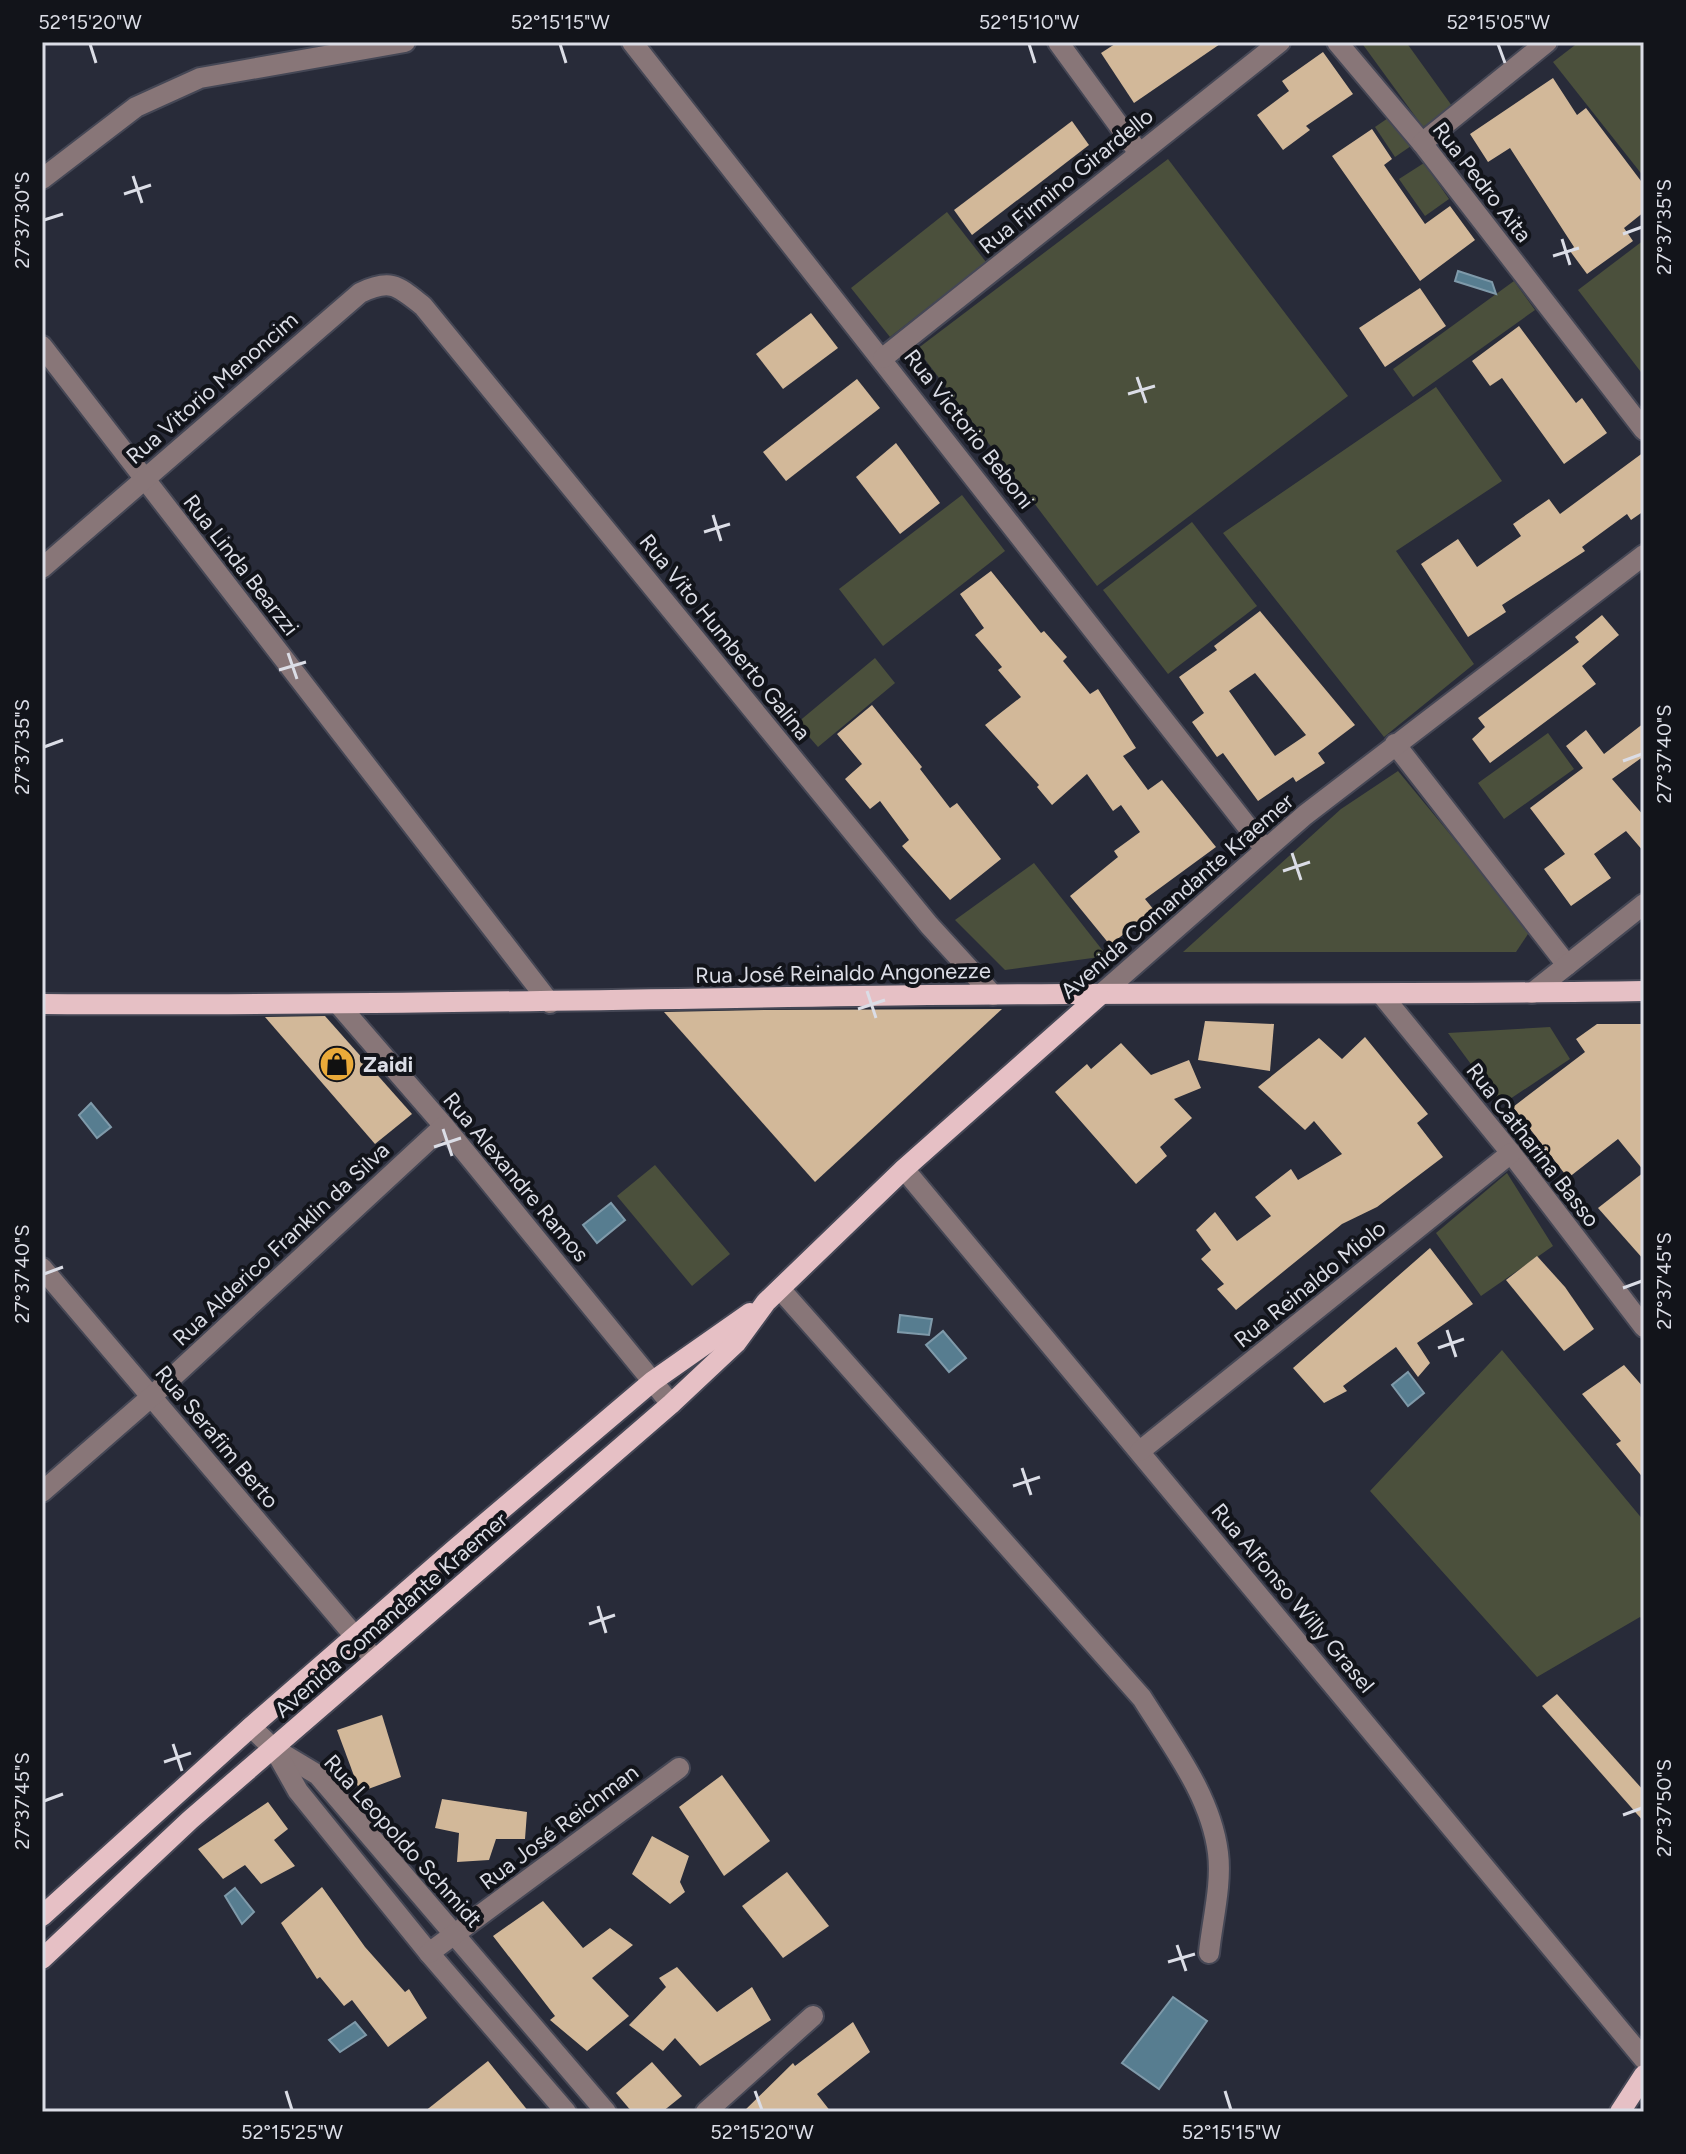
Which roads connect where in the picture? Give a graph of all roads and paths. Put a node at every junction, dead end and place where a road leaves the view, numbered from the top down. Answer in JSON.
{"nodes":[{"id":1,"x":405,"y":42,"type":"edge"},
{"id":2,"x":632,"y":42,"type":"edge"},
{"id":3,"x":1058,"y":42,"type":"edge"},
{"id":4,"x":1280,"y":42,"type":"edge"},
{"id":5,"x":1337,"y":42,"type":"edge"},
{"id":6,"x":1547,"y":42,"type":"edge"},
{"id":7,"x":1422,"y":143,"type":"junction"},
{"id":8,"x":1139,"y":153,"type":"junction"},
{"id":9,"x":42,"y":179,"type":"edge"},
{"id":10,"x":423,"y":306,"type":"joint"},
{"id":11,"x":42,"y":346,"type":"edge"},
{"id":12,"x":883,"y":358,"type":"junction"},
{"id":13,"x":1644,"y":430,"type":"edge"},
{"id":14,"x":143,"y":480,"type":"junction"},
{"id":15,"x":1644,"y":555,"type":"edge"},
{"id":16,"x":42,"y":568,"type":"edge"},
{"id":17,"x":1395,"y":744,"type":"junction"},
{"id":18,"x":1265,"y":849,"type":"junction"},
{"id":19,"x":1644,"y":904,"type":"edge"},
{"id":20,"x":1567,"y":965,"type":"junction"},
{"id":21,"x":1644,"y":991,"type":"edge"},
{"id":22,"x":1532,"y":993,"type":"junction"},
{"id":23,"x":993,"y":995,"type":"junction"},
{"id":24,"x":1382,"y":995,"type":"junction"},
{"id":25,"x":1099,"y":996,"type":"junction"},
{"id":26,"x":550,"y":1003,"type":"junction"},
{"id":27,"x":42,"y":1004,"type":"edge"},
{"id":28,"x":340,"y":1006,"type":"junction"},
{"id":29,"x":444,"y":1126,"type":"junction"},
{"id":30,"x":1511,"y":1153,"type":"junction"},
{"id":31,"x":904,"y":1169,"type":"junction"},
{"id":32,"x":42,"y":1268,"type":"edge"},
{"id":33,"x":773,"y":1295,"type":"junction"},
{"id":34,"x":1644,"y":1327,"type":"edge"},
{"id":35,"x":653,"y":1381,"type":"junction"},
{"id":36,"x":151,"y":1397,"type":"junction"},
{"id":37,"x":671,"y":1404,"type":"junction"},
{"id":38,"x":1140,"y":1451,"type":"junction"},
{"id":39,"x":566,"y":1458,"type":"junction"},
{"id":40,"x":584,"y":1478,"type":"junction"},
{"id":41,"x":42,"y":1492,"type":"edge"},
{"id":42,"x":455,"y":1549,"type":"junction"},
{"id":43,"x":477,"y":1573,"type":"junction"},
{"id":44,"x":355,"y":1638,"type":"junction"},
{"id":45,"x":375,"y":1660,"type":"junction"},
{"id":46,"x":251,"y":1727,"type":"junction"},
{"id":47,"x":273,"y":1748,"type":"junction"},
{"id":48,"x":679,"y":1768,"type":"dead end"},
{"id":49,"x":171,"y":1799,"type":"junction"},
{"id":50,"x":190,"y":1820,"type":"junction"},
{"id":51,"x":42,"y":1916,"type":"edge"},
{"id":52,"x":455,"y":1934,"type":"junction"},
{"id":53,"x":429,"y":1953,"type":"junction"},
{"id":54,"x":1209,"y":1953,"type":"dead end"},
{"id":55,"x":42,"y":1959,"type":"edge"},
{"id":56,"x":813,"y":2016,"type":"dead end"},
{"id":57,"x":1644,"y":2059,"type":"edge"},
{"id":58,"x":1644,"y":2075,"type":"edge"},
{"id":59,"x":566,"y":2112,"type":"edge"},
{"id":60,"x":606,"y":2112,"type":"edge"},
{"id":61,"x":706,"y":2112,"type":"edge"},
{"id":62,"x":1620,"y":2112,"type":"edge"}],
"edges":[{"from":1,"to":9,"type":"street"},
{"from":2,"to":12,"type":"street","name":"Rua Victorio Beboni"},
{"from":3,"to":8,"type":"street"},
{"from":4,"to":8,"type":"street","name":"Rua Firmino Girardello"},
{"from":5,"to":7,"type":"street","name":"Rua Pedro Aita"},
{"from":6,"to":7,"type":"street"},
{"from":7,"to":13,"type":"street","name":"Rua Pedro Aita"},
{"from":8,"to":12,"type":"street","name":"Rua Firmino Girardello"},
{"from":10,"to":14,"type":"street","name":"Rua Vitorio Menoncim"},
{"from":10,"to":23,"type":"street","name":"Rua Vito Humberto Galina"},
{"from":11,"to":14,"type":"street","name":"Rua Linda Bearzzi"},
{"from":12,"to":18,"type":"street","name":"Rua Victorio Beboni"},
{"from":14,"to":16,"type":"street","name":"Rua Vitorio Menoncim"},
{"from":14,"to":26,"type":"street","name":"Rua Linda Bearzzi"},
{"from":15,"to":17,"type":"street","name":"Avenida Comandante Kraemer"},
{"from":17,"to":18,"type":"street","name":"Avenida Comandante Kraemer"},
{"from":17,"to":20,"type":"street"},
{"from":18,"to":25,"type":"street","name":"Avenida Comandante Kraemer"},
{"from":19,"to":20,"type":"street"},
{"from":20,"to":22,"type":"street"},
{"from":21,"to":22,"type":"main road","name":"Rua José Reinaldo Angonezze"},
{"from":22,"to":24,"type":"main road","name":"Rua José Reinaldo Angonezze"},
{"from":23,"to":25,"type":"main road","name":"Rua José Reinaldo Angonezze"},
{"from":23,"to":26,"type":"main road","name":"Rua José Reinaldo Angonezze"},
{"from":24,"to":25,"type":"main road","name":"Rua José Reinaldo Angonezze"},
{"from":24,"to":30,"type":"street","name":"Rua Catharina Basso"},
{"from":25,"to":31,"type":"main road","name":"Avenida Comandante Kraemer"},
{"from":26,"to":28,"type":"main road","name":"Rua José Reinaldo Angonezze"},
{"from":27,"to":28,"type":"main road","name":"Rua José Reinaldo Angonezze"},
{"from":28,"to":29,"type":"street","name":"Rua Alexandre Ramos"},
{"from":29,"to":35,"type":"street","name":"Rua Alexandre Ramos"},
{"from":29,"to":36,"type":"street","name":"Rua Alderico Franklin da Silva"},
{"from":30,"to":34,"type":"street","name":"Rua Catharina Basso"},
{"from":30,"to":38,"type":"street","name":"Rua Reinaldo Miolo"},
{"from":31,"to":33,"type":"main road","name":"Avenida Comandante Kraemer"},
{"from":31,"to":38,"type":"street","name":"Rua Alfonso Willy Grasel"},
{"from":32,"to":36,"type":"street","name":"Rua Serafim Berto"},
{"from":33,"to":35,"type":"main road","name":"Avenida Comandante Kraemer"},
{"from":33,"to":37,"type":"main road","name":"Avenida Comandante Kraemer"},
{"from":33,"to":54,"type":"street"},
{"from":35,"to":37,"type":"street","name":"Rua Alexandre Ramos"},
{"from":35,"to":39,"type":"main road","name":"Avenida Comandante Kraemer"},
{"from":36,"to":41,"type":"street","name":"Rua Alderico Franklin da Silva"},
{"from":36,"to":44,"type":"street","name":"Rua Serafim Berto"},
{"from":37,"to":40,"type":"main road","name":"Avenida Comandante Kraemer"},
{"from":38,"to":57,"type":"street","name":"Rua Alfonso Willy Grasel"},
{"from":39,"to":40,"type":"main road"},
{"from":39,"to":42,"type":"main road","name":"Avenida Comandante Kraemer"},
{"from":40,"to":43,"type":"main road","name":"Avenida Comandante Kraemer"},
{"from":42,"to":43,"type":"main road"},
{"from":42,"to":44,"type":"main road","name":"Avenida Comandante Kraemer"},
{"from":43,"to":45,"type":"main road","name":"Avenida Comandante Kraemer"},
{"from":44,"to":45,"type":"street","name":"Rua Serafim Berto"},
{"from":44,"to":46,"type":"main road","name":"Avenida Comandante Kraemer"},
{"from":45,"to":47,"type":"main road","name":"Avenida Comandante Kraemer"},
{"from":46,"to":47,"type":"street"},
{"from":46,"to":49,"type":"main road","name":"Avenida Comandante Kraemer"},
{"from":47,"to":50,"type":"main road","name":"Avenida Comandante Kraemer"},
{"from":47,"to":52,"type":"street","name":"Rua Leopoldo Schmidt"},
{"from":47,"to":53,"type":"street","name":"Rua Leopoldo Schmidt"},
{"from":48,"to":52,"type":"street","name":"Rua José Reichman"},
{"from":49,"to":50,"type":"main road"},
{"from":49,"to":51,"type":"main road","name":"Avenida Comandante Kraemer"},
{"from":50,"to":55,"type":"main road","name":"Avenida Comandante Kraemer"},
{"from":52,"to":53,"type":"street","name":"Rua José Reichman"},
{"from":52,"to":60,"type":"street","name":"Rua Leopoldo Schmidt"},
{"from":53,"to":59,"type":"street","name":"Rua Leopoldo Schmidt"},
{"from":56,"to":61,"type":"street"},
{"from":58,"to":62,"type":"main road"}]}
